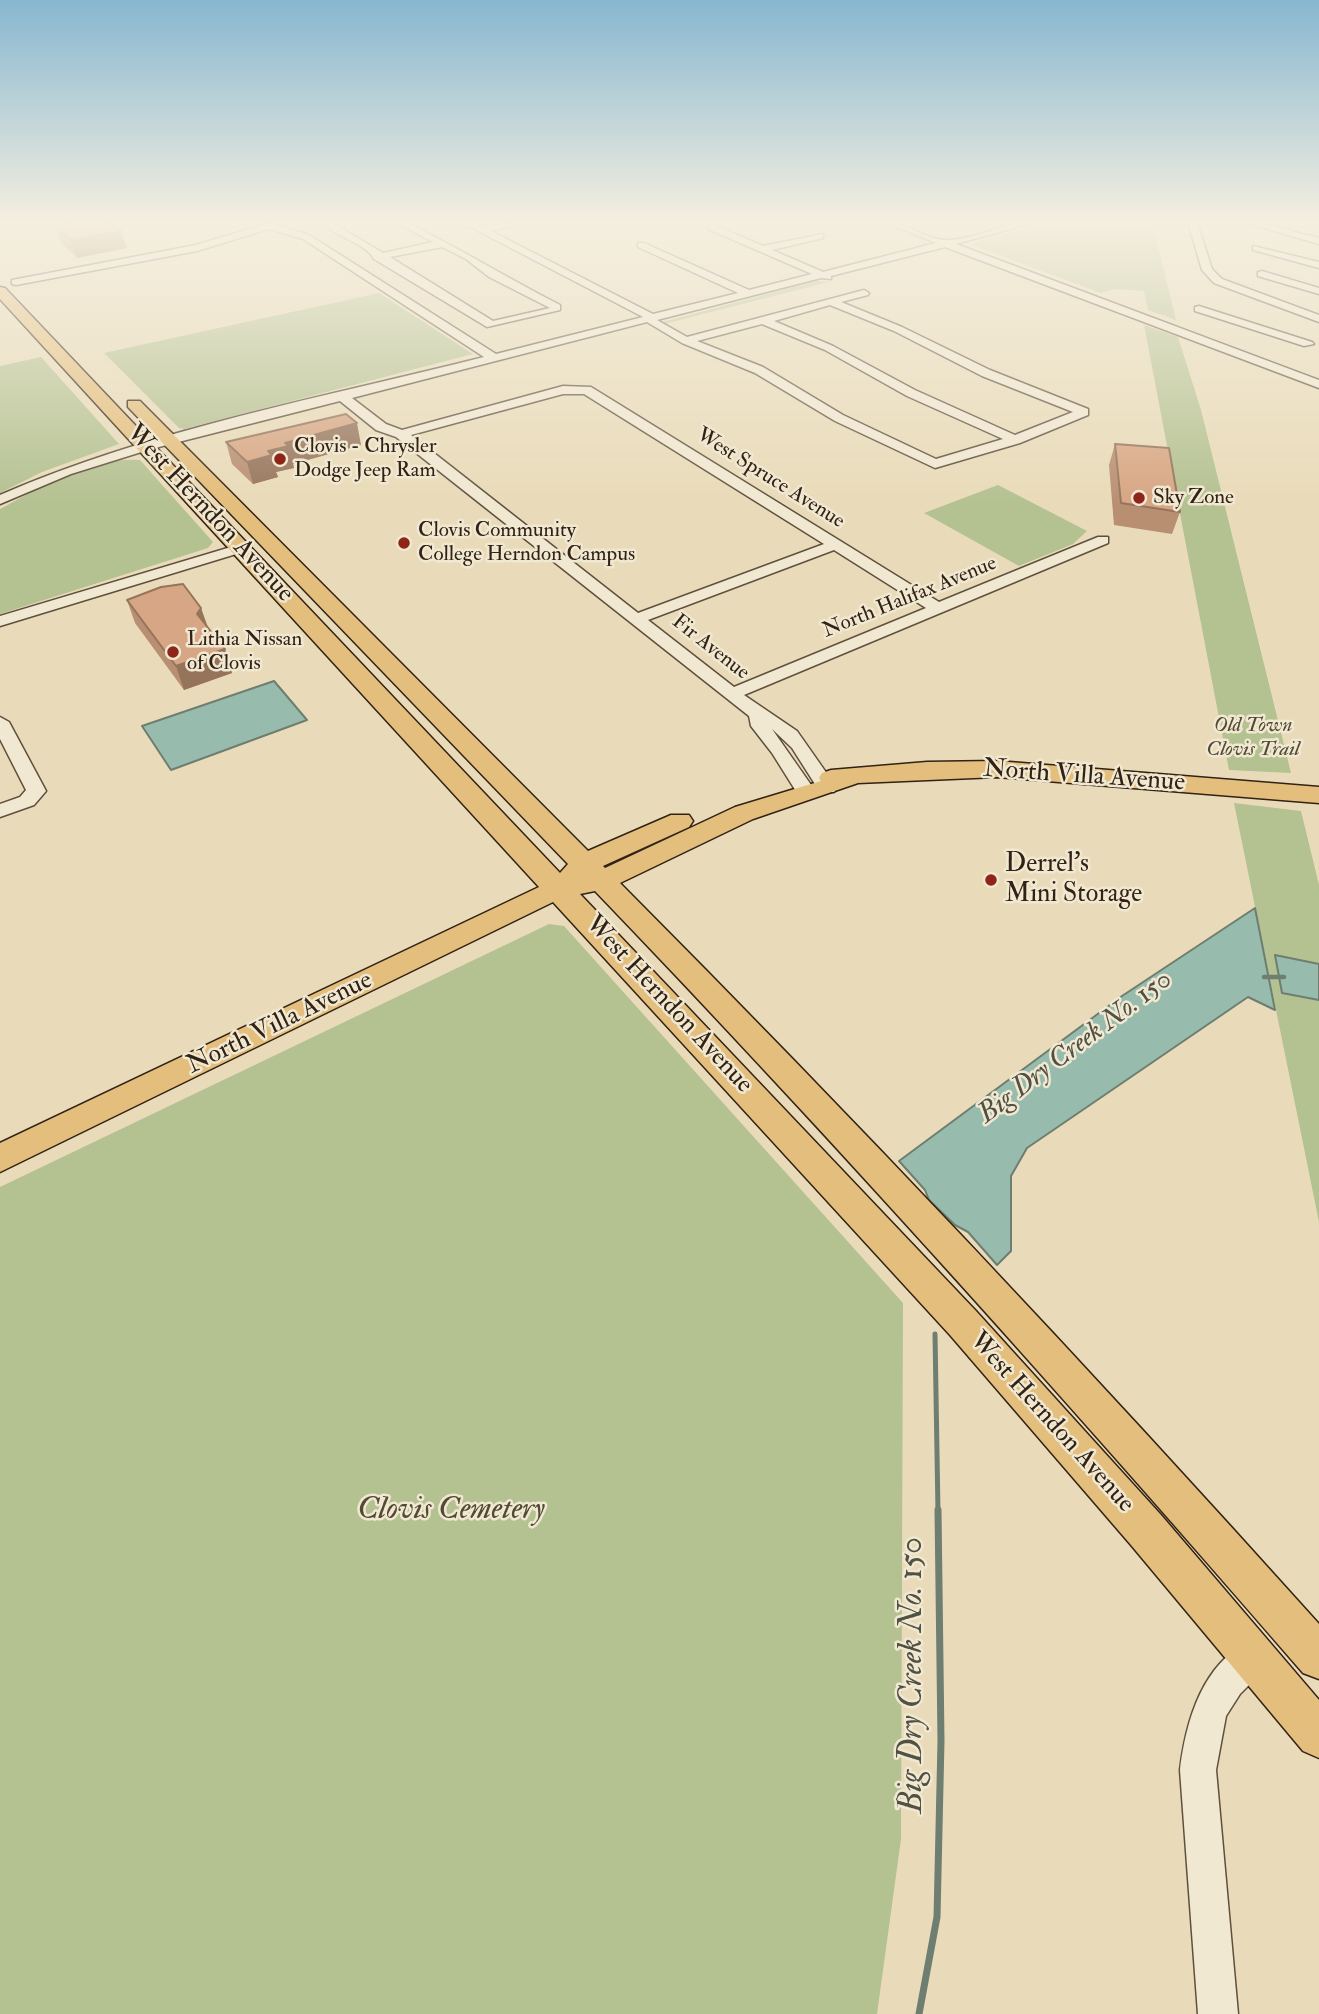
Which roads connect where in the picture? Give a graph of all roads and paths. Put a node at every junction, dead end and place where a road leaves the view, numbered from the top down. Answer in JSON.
{"nodes":[{"id":1,"x":39,"y":316,"type":"edge"},
{"id":2,"x":429,"y":316,"type":"edge"},
{"id":3,"x":473,"y":316,"type":"edge"},
{"id":4,"x":529,"y":316,"type":"edge"},
{"id":5,"x":657,"y":316,"type":"edge"},
{"id":6,"x":773,"y":316,"type":"edge"},
{"id":7,"x":866,"y":316,"type":"edge"},
{"id":8,"x":1139,"y":316,"type":"edge"},
{"id":9,"x":1223,"y":316,"type":"edge"},
{"id":10,"x":649,"y":318,"type":"junction"},
{"id":11,"x":760,"y":319,"type":"junction"},
{"id":12,"x":686,"y":341,"type":"junction"},
{"id":13,"x":1313,"y":342,"type":"edge"},
{"id":14,"x":494,"y":358,"type":"junction"},
{"id":15,"x":1260,"y":362,"type":"junction"},
{"id":16,"x":1319,"y":384,"type":"edge"},
{"id":17,"x":356,"y":393,"type":"junction"},
{"id":18,"x":125,"y":395,"type":"dead end"},
{"id":19,"x":342,"y":396,"type":"junction"},
{"id":20,"x":401,"y":434,"type":"junction"},
{"id":21,"x":1015,"y":440,"type":"junction"},
{"id":22,"x":158,"y":443,"type":"junction"},
{"id":23,"x":0,"y":500,"type":"edge"},
{"id":24,"x":1103,"y":540,"type":"dead end"},
{"id":25,"x":835,"y":545,"type":"junction"},
{"id":26,"x":240,"y":548,"type":"junction"},
{"id":27,"x":939,"y":608,"type":"junction"},
{"id":28,"x":636,"y":619,"type":"junction"},
{"id":29,"x":0,"y":621,"type":"edge"},
{"id":30,"x":368,"y":645,"type":"junction"},
{"id":31,"x":732,"y":694,"type":"junction"},
{"id":32,"x":0,"y":722,"type":"edge"},
{"id":33,"x":820,"y":784,"type":"junction"},
{"id":34,"x":1319,"y":795,"type":"edge"},
{"id":35,"x":0,"y":811,"type":"edge"},
{"id":36,"x":594,"y":872,"type":"junction"},
{"id":37,"x":559,"y":888,"type":"junction"},
{"id":38,"x":0,"y":1158,"type":"edge"},
{"id":39,"x":1253,"y":1657,"type":"junction"},
{"id":40,"x":1319,"y":1657,"type":"edge"},
{"id":41,"x":1319,"y":1735,"type":"edge"},
{"id":42,"x":1218,"y":2014,"type":"edge"}],
"edges":[{"from":1,"to":22,"type":"main road","name":"West Herndon Avenue"},
{"from":2,"to":14,"type":"street"},
{"from":3,"to":4,"type":"street"},
{"from":5,"to":10,"type":"street"},
{"from":6,"to":11,"type":"street"},
{"from":7,"to":21,"type":"street"},
{"from":8,"to":15,"type":"street"},
{"from":9,"to":13,"type":"street"},
{"from":10,"to":12,"type":"street"},
{"from":10,"to":14,"type":"street"},
{"from":11,"to":12,"type":"street"},
{"from":11,"to":21,"type":"street"},
{"from":12,"to":21,"type":"street"},
{"from":13,"to":15,"type":"street"},
{"from":14,"to":17,"type":"street"},
{"from":15,"to":16,"type":"street"},
{"from":17,"to":19,"type":"street"},
{"from":17,"to":20,"type":"street"},
{"from":18,"to":22,"type":"main road","name":"West Herndon Avenue"},
{"from":19,"to":20,"type":"street"},
{"from":19,"to":22,"type":"street"},
{"from":20,"to":25,"type":"street","name":"West Spruce Avenue"},
{"from":20,"to":28,"type":"street","name":"Fir Avenue"},
{"from":22,"to":23,"type":"street"},
{"from":22,"to":26,"type":"main road","name":"West Herndon Avenue"},
{"from":22,"to":30,"type":"main road","name":"West Herndon Avenue"},
{"from":24,"to":27,"type":"street","name":"North Halifax Avenue"},
{"from":25,"to":27,"type":"street","name":"West Spruce Avenue"},
{"from":25,"to":28,"type":"street"},
{"from":26,"to":29,"type":"street"},
{"from":26,"to":30,"type":"main road"},
{"from":26,"to":37,"type":"main road","name":"West Herndon Avenue"},
{"from":27,"to":31,"type":"street","name":"North Halifax Avenue"},
{"from":28,"to":31,"type":"street","name":"Fir Avenue"},
{"from":30,"to":36,"type":"main road","name":"West Herndon Avenue"},
{"from":31,"to":33,"type":"street","name":"Fir Avenue"},
{"from":32,"to":35,"type":"street"},
{"from":33,"to":34,"type":"main road","name":"North Villa Avenue"},
{"from":33,"to":36,"type":"main road","name":"North Villa Avenue"},
{"from":36,"to":37,"type":"main road","name":"North Villa Avenue"},
{"from":36,"to":40,"type":"main road","name":"West Herndon Avenue"},
{"from":37,"to":38,"type":"main road","name":"North Villa Avenue"},
{"from":37,"to":39,"type":"main road","name":"West Herndon Avenue"},
{"from":39,"to":41,"type":"main road","name":"West Herndon Avenue"},
{"from":39,"to":42,"type":"street"}]}
